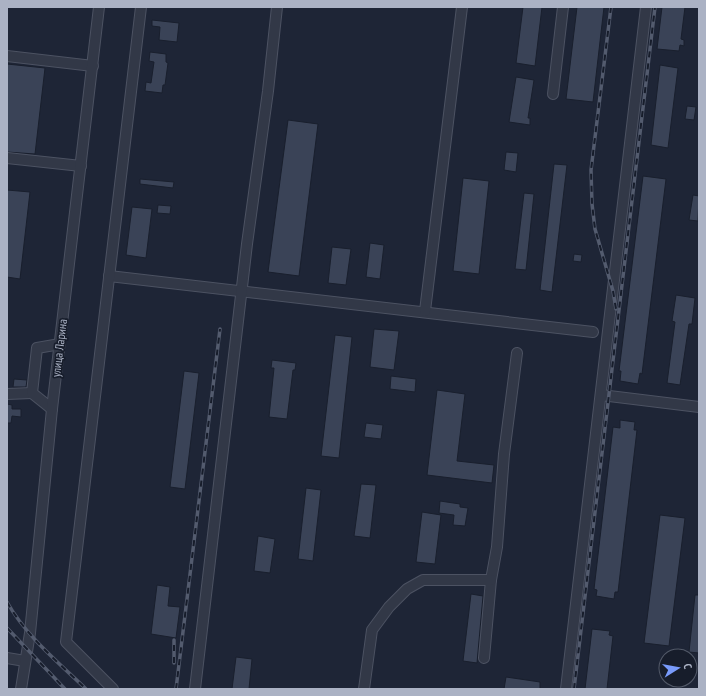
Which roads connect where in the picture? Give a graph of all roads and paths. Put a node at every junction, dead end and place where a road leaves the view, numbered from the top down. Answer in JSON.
{"nodes":[{"id":1,"x":100,"y":7,"type":"edge"},
{"id":2,"x":141,"y":7,"type":"edge"},
{"id":3,"x":277,"y":7,"type":"edge"},
{"id":4,"x":462,"y":7,"type":"edge"},
{"id":5,"x":563,"y":7,"type":"edge"},
{"id":6,"x":646,"y":7,"type":"edge"},
{"id":7,"x":7,"y":56,"type":"edge"},
{"id":8,"x":92,"y":66,"type":"junction"},
{"id":9,"x":553,"y":94,"type":"dead end"},
{"id":10,"x":7,"y":158,"type":"edge"},
{"id":11,"x":81,"y":166,"type":"junction"},
{"id":12,"x":109,"y":276,"type":"junction"},
{"id":13,"x":242,"y":290,"type":"junction"},
{"id":14,"x":425,"y":312,"type":"junction"},
{"id":15,"x":593,"y":332,"type":"dead end"},
{"id":16,"x":60,"y":344,"type":"junction"},
{"id":17,"x":517,"y":353,"type":"dead end"},
{"id":18,"x":32,"y":393,"type":"junction"},
{"id":19,"x":7,"y":394,"type":"edge"},
{"id":20,"x":601,"y":395,"type":"junction"},
{"id":21,"x":699,"y":407,"type":"edge"},
{"id":22,"x":52,"y":409,"type":"junction"},
{"id":23,"x":491,"y":580,"type":"junction"},
{"id":24,"x":7,"y":658,"type":"edge"},
{"id":25,"x":484,"y":658,"type":"dead end"},
{"id":26,"x":25,"y":661,"type":"junction"},
{"id":27,"x":22,"y":689,"type":"edge"},
{"id":28,"x":113,"y":689,"type":"edge"},
{"id":29,"x":195,"y":689,"type":"edge"},
{"id":30,"x":364,"y":689,"type":"edge"},
{"id":31,"x":566,"y":689,"type":"edge"}],
"edges":[{"from":1,"to":8,"type":"street","name":"улица Ларина"},
{"from":2,"to":12,"type":"street"},
{"from":3,"to":13,"type":"street"},
{"from":4,"to":14,"type":"street"},
{"from":5,"to":9,"type":"street"},
{"from":6,"to":20,"type":"street"},
{"from":7,"to":8,"type":"street"},
{"from":8,"to":11,"type":"street","name":"улица Ларина"},
{"from":10,"to":11,"type":"street"},
{"from":11,"to":16,"type":"street","name":"улица Ларина"},
{"from":12,"to":13,"type":"street"},
{"from":12,"to":28,"type":"street"},
{"from":13,"to":14,"type":"street"},
{"from":13,"to":29,"type":"street"},
{"from":14,"to":15,"type":"street"},
{"from":16,"to":18,"type":"street"},
{"from":16,"to":22,"type":"street","name":"улица Ларина"},
{"from":17,"to":23,"type":"street"},
{"from":18,"to":19,"type":"street"},
{"from":18,"to":22,"type":"street"},
{"from":20,"to":21,"type":"street"},
{"from":20,"to":31,"type":"street"},
{"from":22,"to":26,"type":"street","name":"улица Ларина"},
{"from":23,"to":25,"type":"street"},
{"from":23,"to":30,"type":"street"},
{"from":24,"to":26,"type":"street"},
{"from":26,"to":27,"type":"street","name":"улица Ларина"}]}
